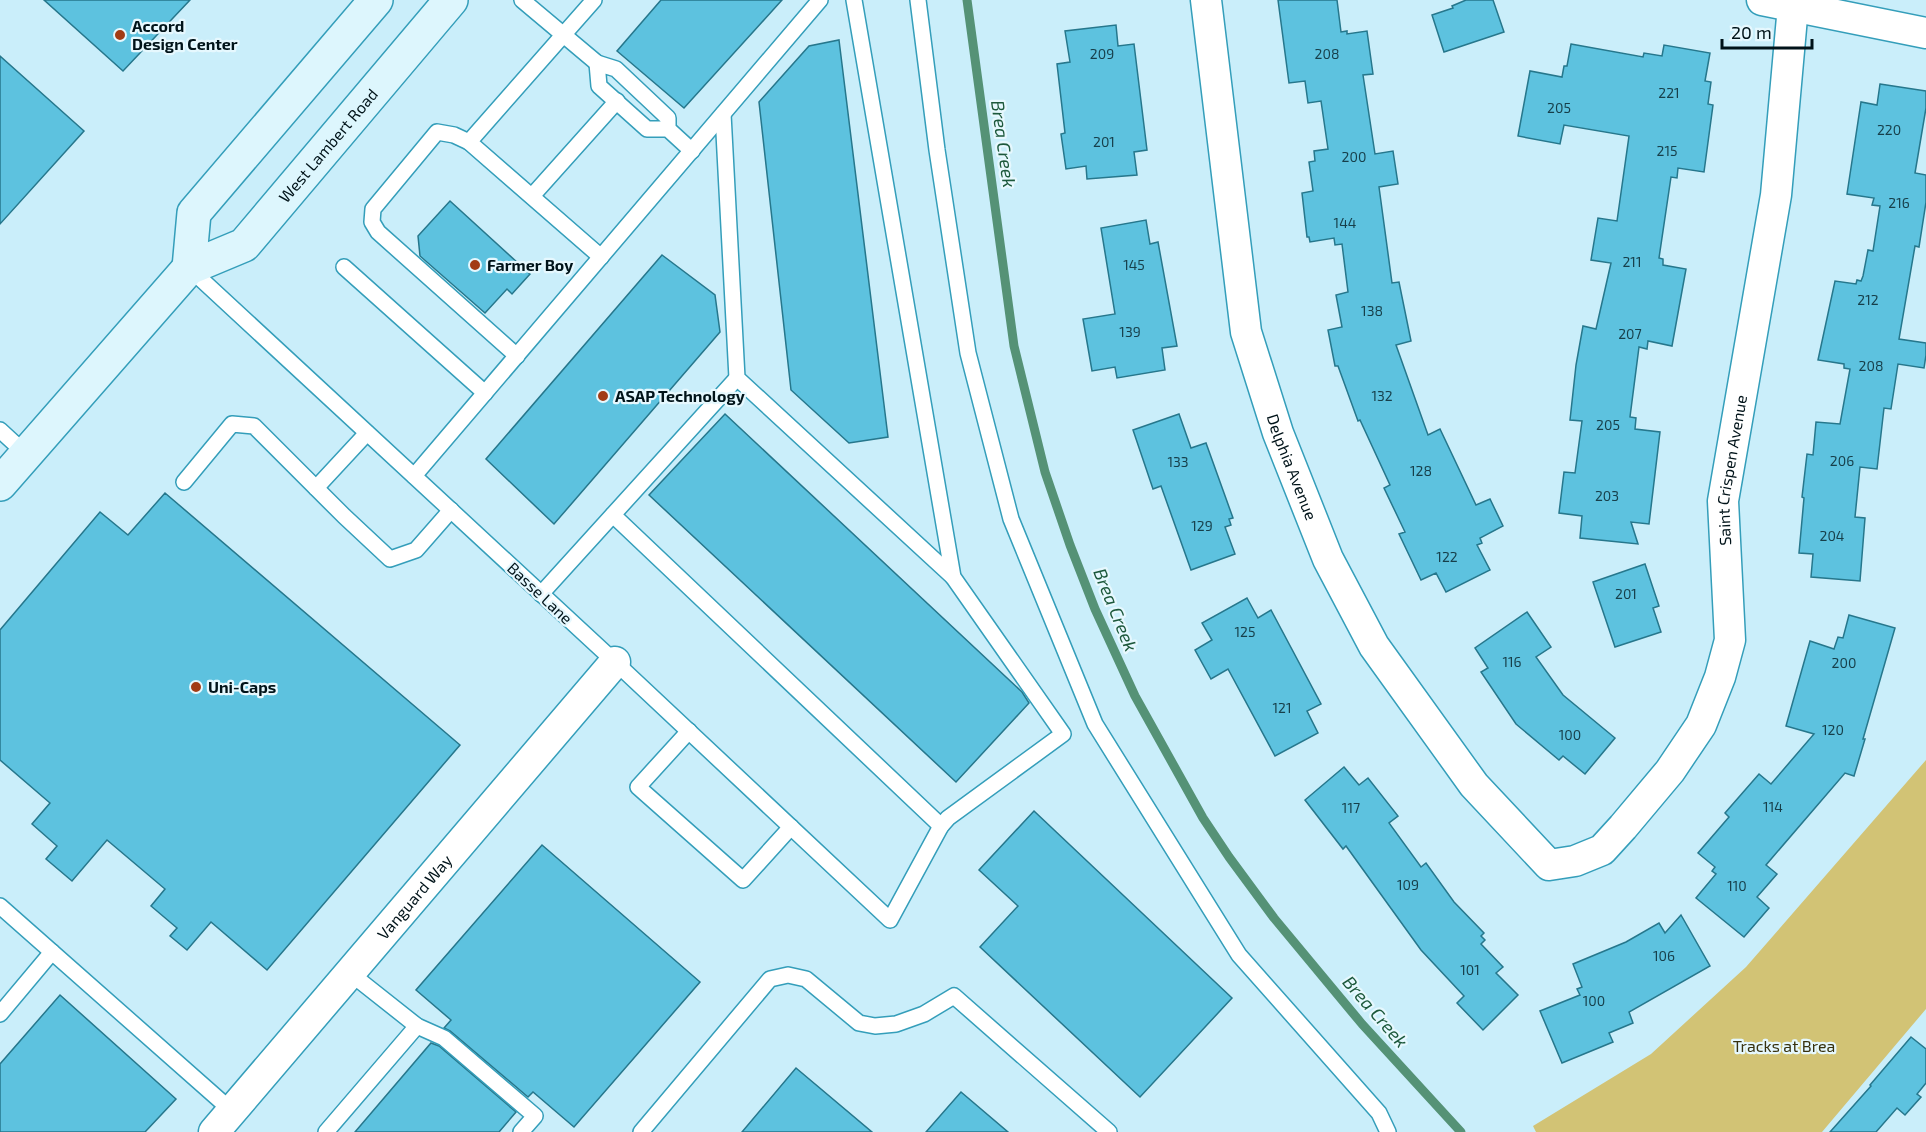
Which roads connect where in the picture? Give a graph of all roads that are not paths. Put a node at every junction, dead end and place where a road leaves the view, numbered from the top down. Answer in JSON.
{"nodes":[{"id":1,"x":376,"y":0,"type":"edge"},
{"id":2,"x":451,"y":0,"type":"edge"},
{"id":3,"x":522,"y":0,"type":"edge"},
{"id":4,"x":594,"y":0,"type":"edge"},
{"id":5,"x":820,"y":0,"type":"edge"},
{"id":6,"x":854,"y":0,"type":"edge"},
{"id":7,"x":918,"y":0,"type":"edge"},
{"id":8,"x":1206,"y":0,"type":"edge"},
{"id":9,"x":1762,"y":0,"type":"edge"},
{"id":10,"x":1794,"y":3,"type":"edge"},
{"id":11,"x":1926,"y":33,"type":"edge"},
{"id":12,"x":563,"y":36,"type":"junction"},
{"id":13,"x":597,"y":63,"type":"junction"},
{"id":14,"x":617,"y":101,"type":"junction"},
{"id":15,"x":723,"y":114,"type":"junction"},
{"id":16,"x":668,"y":129,"type":"junction"},
{"id":17,"x":469,"y":142,"type":"junction"},
{"id":18,"x":692,"y":151,"type":"junction"},
{"id":19,"x":532,"y":196,"type":"junction"},
{"id":20,"x":601,"y":257,"type":"junction"},
{"id":21,"x":344,"y":267,"type":"dead end"},
{"id":22,"x":189,"y":268,"type":"junction"},
{"id":23,"x":517,"y":356,"type":"junction"},
{"id":24,"x":738,"y":378,"type":"junction"},
{"id":25,"x":485,"y":393,"type":"junction"},
{"id":26,"x":0,"y":430,"type":"edge"},
{"id":27,"x":367,"y":433,"type":"junction"},
{"id":28,"x":26,"y":454,"type":"junction"},
{"id":29,"x":414,"y":476,"type":"junction"},
{"id":30,"x":184,"y":482,"type":"dead end"},
{"id":31,"x":0,"y":484,"type":"edge"},
{"id":32,"x":316,"y":488,"type":"junction"},
{"id":33,"x":451,"y":510,"type":"junction"},
{"id":34,"x":613,"y":515,"type":"junction"},
{"id":35,"x":953,"y":577,"type":"junction"},
{"id":36,"x":541,"y":594,"type":"junction"},
{"id":37,"x":615,"y":662,"type":"junction"},
{"id":38,"x":689,"y":731,"type":"junction"},
{"id":39,"x":941,"y":826,"type":"junction"},
{"id":40,"x":791,"y":827,"type":"junction"},
{"id":41,"x":1550,"y":864,"type":"joint"},
{"id":42,"x":0,"y":906,"type":"edge"},
{"id":43,"x":52,"y":952,"type":"junction"},
{"id":44,"x":350,"y":973,"type":"junction"},
{"id":45,"x":0,"y":1014,"type":"edge"},
{"id":46,"x":417,"y":1026,"type":"junction"},
{"id":47,"x":223,"y":1122,"type":"edge"},
{"id":48,"x":326,"y":1132,"type":"edge"},
{"id":49,"x":521,"y":1132,"type":"edge"},
{"id":50,"x":641,"y":1132,"type":"edge"},
{"id":51,"x":1108,"y":1132,"type":"edge"},
{"id":52,"x":1388,"y":1132,"type":"edge"}],
"edges":[{"from":1,"to":22,"type":"main road"},
{"from":2,"to":22,"type":"main road","name":"West Lambert Road"},
{"from":3,"to":12,"type":"lane"},
{"from":4,"to":12,"type":"lane"},
{"from":5,"to":15,"type":"lane"},
{"from":6,"to":35,"type":"lane"},
{"from":7,"to":52,"type":"lane"},
{"from":8,"to":41,"type":"street","name":"Delphia Avenue"},
{"from":9,"to":10,"type":"street"},
{"from":10,"to":11,"type":"street"},
{"from":10,"to":41,"type":"street","name":"Saint Crispen Avenue"},
{"from":12,"to":13,"type":"lane"},
{"from":12,"to":17,"type":"lane"},
{"from":13,"to":14,"type":"lane"},
{"from":13,"to":16,"type":"lane"},
{"from":14,"to":16,"type":"lane"},
{"from":14,"to":19,"type":"lane"},
{"from":15,"to":18,"type":"lane"},
{"from":15,"to":24,"type":"lane"},
{"from":16,"to":18,"type":"lane"},
{"from":17,"to":19,"type":"lane"},
{"from":17,"to":23,"type":"lane"},
{"from":18,"to":20,"type":"lane"},
{"from":19,"to":20,"type":"lane"},
{"from":20,"to":23,"type":"lane"},
{"from":21,"to":25,"type":"lane"},
{"from":22,"to":27,"type":"lane","name":"Basse Lane"},
{"from":22,"to":28,"type":"main road","name":"West Lambert Road"},
{"from":23,"to":25,"type":"lane"},
{"from":24,"to":34,"type":"lane"},
{"from":24,"to":35,"type":"lane"},
{"from":25,"to":29,"type":"lane"},
{"from":26,"to":28,"type":"lane"},
{"from":27,"to":29,"type":"lane","name":"Basse Lane"},
{"from":27,"to":32,"type":"lane"},
{"from":28,"to":31,"type":"main road","name":"West Lambert Road"},
{"from":29,"to":33,"type":"lane","name":"Basse Lane"},
{"from":30,"to":32,"type":"lane"},
{"from":32,"to":33,"type":"lane"},
{"from":33,"to":36,"type":"lane","name":"Basse Lane"},
{"from":34,"to":36,"type":"lane"},
{"from":34,"to":39,"type":"lane"},
{"from":35,"to":39,"type":"lane"},
{"from":36,"to":37,"type":"lane","name":"Basse Lane"},
{"from":37,"to":38,"type":"lane","name":"Basse Lane"},
{"from":37,"to":44,"type":"street","name":"Vanguard Way"},
{"from":38,"to":40,"type":"lane","name":"Basse Lane"},
{"from":38,"to":40,"type":"lane"},
{"from":39,"to":40,"type":"lane","name":"Basse Lane"},
{"from":42,"to":43,"type":"lane"},
{"from":43,"to":45,"type":"lane"},
{"from":43,"to":47,"type":"lane"},
{"from":44,"to":46,"type":"lane"},
{"from":44,"to":47,"type":"street","name":"Vanguard Way"},
{"from":46,"to":48,"type":"lane"},
{"from":46,"to":49,"type":"lane"},
{"from":50,"to":51,"type":"lane"}]}
